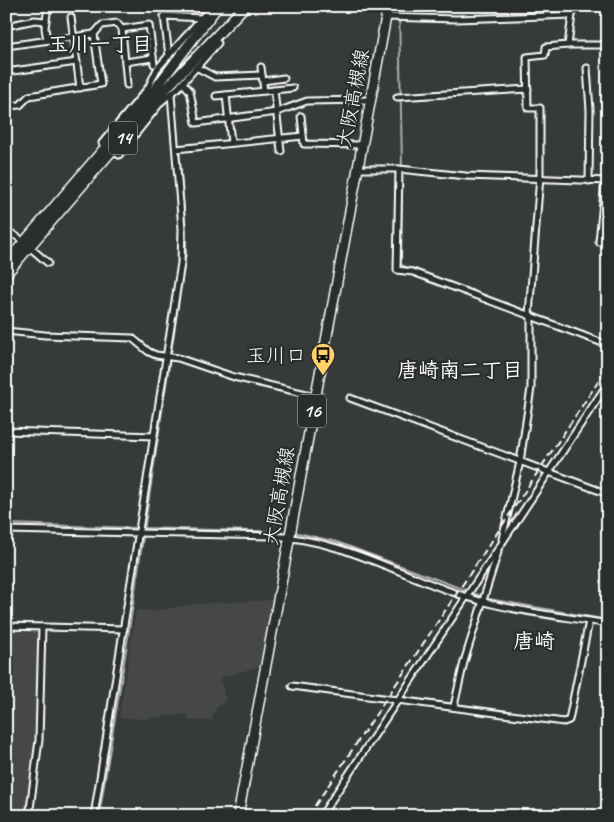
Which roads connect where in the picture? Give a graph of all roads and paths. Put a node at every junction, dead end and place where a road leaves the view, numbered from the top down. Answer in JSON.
{"nodes":[{"id":1,"x":48,"y":6,"type":"edge"},
{"id":2,"x":212,"y":6,"type":"edge"},
{"id":3,"x":218,"y":6,"type":"edge"},
{"id":4,"x":245,"y":6,"type":"edge"},
{"id":5,"x":388,"y":6,"type":"edge"},
{"id":6,"x":572,"y":6,"type":"edge"},
{"id":7,"x":572,"y":15,"type":"junction"},
{"id":8,"x":71,"y":17,"type":"dead end"},
{"id":9,"x":386,"y":17,"type":"junction"},
{"id":10,"x":202,"y":18,"type":"junction"},
{"id":11,"x":45,"y":20,"type":"junction"},
{"id":12,"x":6,"y":26,"type":"edge"},
{"id":13,"x":122,"y":29,"type":"junction"},
{"id":14,"x":94,"y":34,"type":"junction"},
{"id":15,"x":74,"y":36,"type":"junction"},
{"id":16,"x":47,"y":40,"type":"junction"},
{"id":17,"x":218,"y":43,"type":"dead end"},
{"id":18,"x":568,"y":45,"type":"junction"},
{"id":19,"x":608,"y":45,"type":"edge"},
{"id":20,"x":6,"y":46,"type":"edge"},
{"id":21,"x":169,"y":56,"type":"junction"},
{"id":22,"x":77,"y":62,"type":"junction"},
{"id":23,"x":125,"y":62,"type":"junction"},
{"id":24,"x":196,"y":67,"type":"junction"},
{"id":25,"x":261,"y":67,"type":"dead end"},
{"id":26,"x":587,"y":68,"type":"dead end"},
{"id":27,"x":6,"y":72,"type":"edge"},
{"id":28,"x":263,"y":78,"type":"junction"},
{"id":29,"x":284,"y":78,"type":"dead end"},
{"id":30,"x":182,"y":82,"type":"junction"},
{"id":31,"x":127,"y":84,"type":"dead end"},
{"id":32,"x":80,"y":88,"type":"junction"},
{"id":33,"x":293,"y":88,"type":"dead end"},
{"id":34,"x":528,"y":89,"type":"junction"},
{"id":35,"x":274,"y":90,"type":"junction"},
{"id":36,"x":264,"y":91,"type":"junction"},
{"id":37,"x":171,"y":94,"type":"junction"},
{"id":38,"x":226,"y":95,"type":"junction"},
{"id":39,"x":216,"y":96,"type":"dead end"},
{"id":40,"x":397,"y":97,"type":"dead end"},
{"id":41,"x":370,"y":100,"type":"junction"},
{"id":42,"x":6,"y":106,"type":"edge"},
{"id":43,"x":277,"y":112,"type":"junction"},
{"id":44,"x":302,"y":116,"type":"dead end"},
{"id":45,"x":228,"y":117,"type":"junction"},
{"id":46,"x":303,"y":136,"type":"junction"},
{"id":47,"x":280,"y":138,"type":"junction"},
{"id":48,"x":231,"y":143,"type":"junction"},
{"id":49,"x":104,"y":144,"type":"dead end"},
{"id":50,"x":362,"y":145,"type":"junction"},
{"id":51,"x":176,"y":149,"type":"junction"},
{"id":52,"x":281,"y":151,"type":"dead end"},
{"id":53,"x":116,"y":153,"type":"dead end"},
{"id":54,"x":357,"y":169,"type":"junction"},
{"id":55,"x":399,"y":170,"type":"junction"},
{"id":56,"x":540,"y":178,"type":"junction"},
{"id":57,"x":589,"y":180,"type":"junction"},
{"id":58,"x":606,"y":181,"type":"edge"},
{"id":59,"x":6,"y":230,"type":"edge"},
{"id":60,"x":20,"y":238,"type":"dead end"},
{"id":61,"x":600,"y":242,"type":"dead end"},
{"id":62,"x":33,"y":250,"type":"dead end"},
{"id":63,"x":6,"y":263,"type":"edge"},
{"id":64,"x":48,"y":263,"type":"dead end"},
{"id":65,"x":6,"y":274,"type":"edge"},
{"id":66,"x":530,"y":315,"type":"junction"},
{"id":67,"x":6,"y":331,"type":"edge"},
{"id":68,"x":608,"y":345,"type":"edge"},
{"id":69,"x":166,"y":357,"type":"junction"},
{"id":70,"x":608,"y":383,"type":"edge"},
{"id":71,"x":315,"y":396,"type":"junction"},
{"id":72,"x":350,"y":398,"type":"dead end"},
{"id":73,"x":6,"y":431,"type":"edge"},
{"id":74,"x":154,"y":436,"type":"junction"},
{"id":75,"x":520,"y":462,"type":"junction"},
{"id":76,"x":549,"y":472,"type":"junction"},
{"id":77,"x":608,"y":494,"type":"edge"},
{"id":78,"x":6,"y":530,"type":"edge"},
{"id":79,"x":139,"y":533,"type":"junction"},
{"id":80,"x":290,"y":537,"type":"junction"},
{"id":81,"x":500,"y":545,"type":"junction"},
{"id":82,"x":466,"y":596,"type":"junction"},
{"id":83,"x":482,"y":601,"type":"junction"},
{"id":84,"x":589,"y":621,"type":"junction"},
{"id":85,"x":608,"y":624,"type":"edge"},
{"id":86,"x":6,"y":626,"type":"edge"},
{"id":87,"x":42,"y":627,"type":"junction"},
{"id":88,"x":124,"y":628,"type":"junction"},
{"id":89,"x":292,"y":686,"type":"dead end"},
{"id":90,"x":397,"y":699,"type":"junction"},
{"id":91,"x":454,"y":706,"type":"junction"},
{"id":92,"x":6,"y":812,"type":"edge"},
{"id":93,"x":94,"y":816,"type":"edge"},
{"id":94,"x":238,"y":816,"type":"edge"},
{"id":95,"x":321,"y":816,"type":"edge"}],
"edges":[{"from":1,"to":11,"type":"street"},
{"from":2,"to":10,"type":"street"},
{"from":3,"to":63,"type":"main road","number":"14"},
{"from":4,"to":65,"type":"main road","number":"14"},
{"from":5,"to":9,"type":"main road","name":"大阪高槻線","number":"16"},
{"from":6,"to":7,"type":"street"},
{"from":7,"to":9,"type":"street"},
{"from":7,"to":18,"type":"street"},
{"from":8,"to":15,"type":"street"},
{"from":9,"to":41,"type":"main road","name":"大阪高槻線","number":"16"},
{"from":10,"to":21,"type":"street"},
{"from":10,"to":21,"type":"street"},
{"from":11,"to":12,"type":"street"},
{"from":11,"to":16,"type":"street"},
{"from":13,"to":14,"type":"street"},
{"from":13,"to":23,"type":"street"},
{"from":13,"to":23,"type":"street"},
{"from":14,"to":15,"type":"street"},
{"from":14,"to":32,"type":"street"},
{"from":15,"to":16,"type":"street"},
{"from":15,"to":22,"type":"street"},
{"from":16,"to":20,"type":"street"},
{"from":17,"to":24,"type":"street"},
{"from":18,"to":19,"type":"street"},
{"from":18,"to":34,"type":"street"},
{"from":21,"to":49,"type":"street"},
{"from":22,"to":27,"type":"street"},
{"from":22,"to":32,"type":"street"},
{"from":23,"to":31,"type":"street"},
{"from":24,"to":28,"type":"street"},
{"from":24,"to":30,"type":"street"},
{"from":25,"to":28,"type":"street"},
{"from":26,"to":57,"type":"street"},
{"from":28,"to":29,"type":"street"},
{"from":28,"to":36,"type":"street"},
{"from":30,"to":37,"type":"street"},
{"from":30,"to":45,"type":"street"},
{"from":32,"to":42,"type":"street"},
{"from":33,"to":35,"type":"street"},
{"from":34,"to":40,"type":"street"},
{"from":34,"to":56,"type":"street"},
{"from":35,"to":36,"type":"street"},
{"from":35,"to":43,"type":"street"},
{"from":36,"to":38,"type":"street"},
{"from":37,"to":51,"type":"street"},
{"from":37,"to":53,"type":"street"},
{"from":38,"to":39,"type":"street"},
{"from":38,"to":45,"type":"street"},
{"from":41,"to":43,"type":"street"},
{"from":41,"to":50,"type":"main road","name":"大阪高槻線","number":"16"},
{"from":43,"to":45,"type":"street"},
{"from":43,"to":47,"type":"street"},
{"from":44,"to":46,"type":"street"},
{"from":45,"to":48,"type":"street"},
{"from":46,"to":47,"type":"street"},
{"from":46,"to":50,"type":"street"},
{"from":47,"to":48,"type":"street"},
{"from":47,"to":52,"type":"street"},
{"from":48,"to":51,"type":"street"},
{"from":50,"to":54,"type":"main road","name":"大阪高槻線","number":"16"},
{"from":51,"to":69,"type":"street"},
{"from":54,"to":55,"type":"street"},
{"from":54,"to":71,"type":"main road","name":"大阪高槻線","number":"16"},
{"from":55,"to":56,"type":"street"},
{"from":55,"to":66,"type":"street"},
{"from":56,"to":57,"type":"street"},
{"from":56,"to":66,"type":"street"},
{"from":57,"to":58,"type":"street"},
{"from":58,"to":61,"type":"street"},
{"from":59,"to":60,"type":"street"},
{"from":62,"to":64,"type":"street"},
{"from":66,"to":68,"type":"street"},
{"from":66,"to":75,"type":"street"},
{"from":67,"to":69,"type":"street"},
{"from":69,"to":71,"type":"street"},
{"from":69,"to":74,"type":"street"},
{"from":70,"to":76,"type":"street"},
{"from":71,"to":80,"type":"main road","name":"大阪高槻線","number":"16"},
{"from":72,"to":75,"type":"street"},
{"from":73,"to":74,"type":"street"},
{"from":74,"to":79,"type":"street"},
{"from":75,"to":76,"type":"street"},
{"from":75,"to":81,"type":"street"},
{"from":76,"to":77,"type":"street"},
{"from":76,"to":81,"type":"street"},
{"from":78,"to":79,"type":"street"},
{"from":79,"to":80,"type":"street"},
{"from":79,"to":88,"type":"street"},
{"from":80,"to":82,"type":"street"},
{"from":80,"to":94,"type":"main road","name":"大阪高槻線","number":"16"},
{"from":81,"to":82,"type":"street"},
{"from":81,"to":83,"type":"street"},
{"from":82,"to":83,"type":"street"},
{"from":82,"to":90,"type":"street"},
{"from":83,"to":84,"type":"street"},
{"from":83,"to":91,"type":"street"},
{"from":84,"to":85,"type":"street"},
{"from":84,"to":91,"type":"street"},
{"from":86,"to":87,"type":"street"},
{"from":87,"to":88,"type":"street"},
{"from":87,"to":92,"type":"street"},
{"from":88,"to":93,"type":"street"},
{"from":89,"to":90,"type":"street"},
{"from":90,"to":91,"type":"street"},
{"from":90,"to":95,"type":"street"}]}
